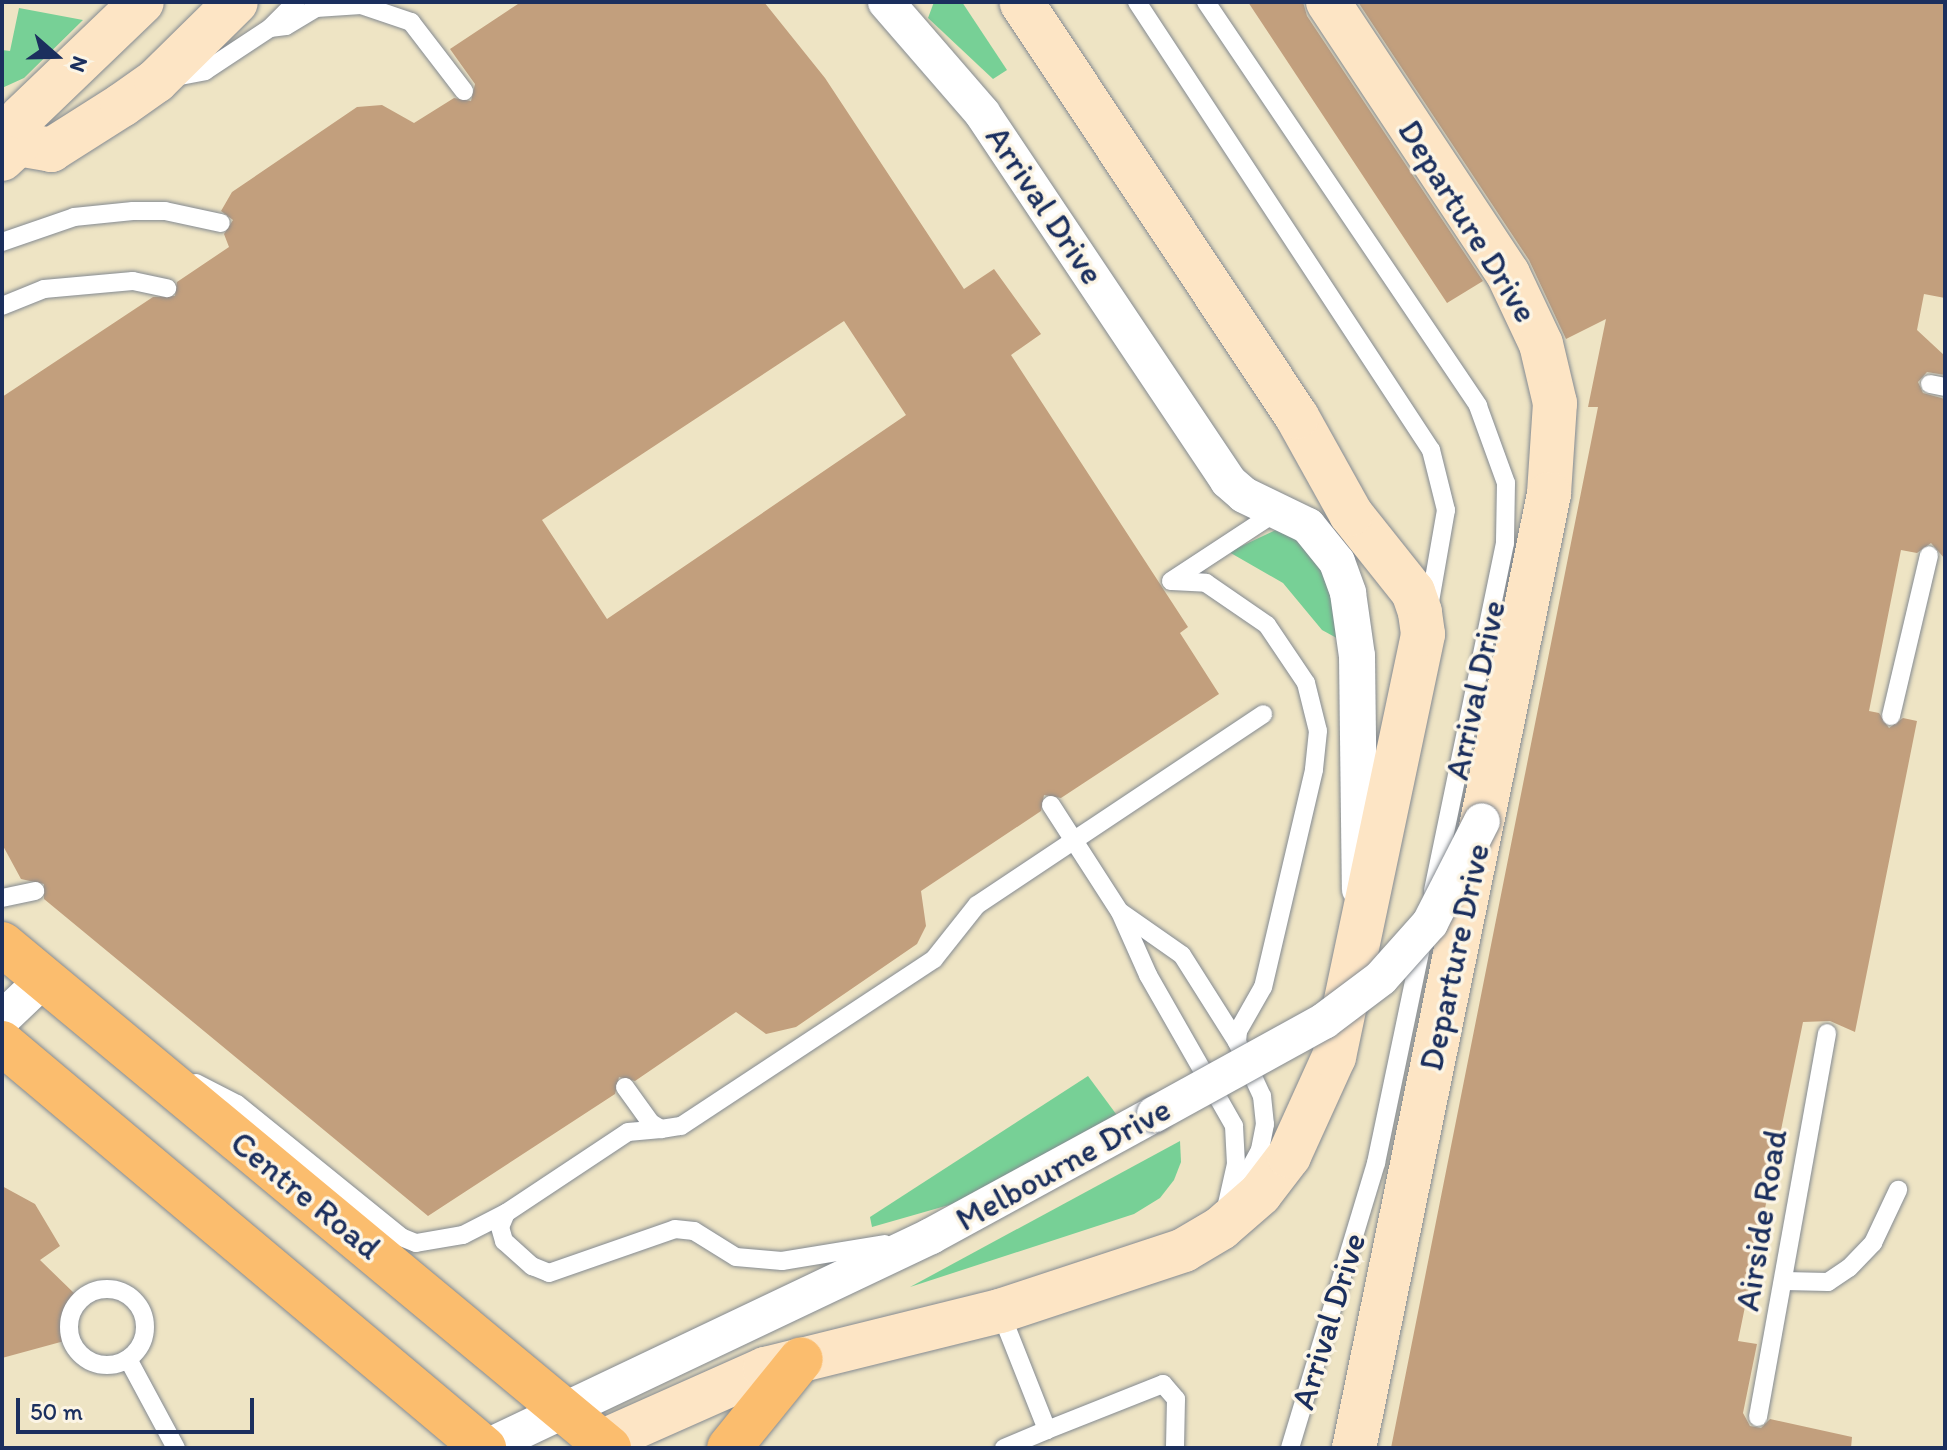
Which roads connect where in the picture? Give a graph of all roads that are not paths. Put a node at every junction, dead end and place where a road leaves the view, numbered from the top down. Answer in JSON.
{"nodes":[{"id":1,"x":142,"y":2,"type":"edge"},
{"id":2,"x":236,"y":2,"type":"edge"},
{"id":3,"x":296,"y":2,"type":"edge"},
{"id":4,"x":886,"y":2,"type":"edge"},
{"id":5,"x":1021,"y":2,"type":"edge"},
{"id":6,"x":1137,"y":2,"type":"edge"},
{"id":7,"x":1206,"y":2,"type":"edge"},
{"id":8,"x":1328,"y":2,"type":"edge"},
{"id":9,"x":270,"y":28,"type":"junction"},
{"id":10,"x":156,"y":81,"type":"junction"},
{"id":11,"x":464,"y":91,"type":"dead end"},
{"id":12,"x":10,"y":152,"type":"edge"},
{"id":13,"x":221,"y":223,"type":"dead end"},
{"id":14,"x":2,"y":242,"type":"edge"},
{"id":15,"x":167,"y":288,"type":"dead end"},
{"id":16,"x":2,"y":306,"type":"edge"},
{"id":17,"x":1279,"y":510,"type":"junction"},
{"id":18,"x":1929,"y":555,"type":"dead end"},
{"id":19,"x":1423,"y":634,"type":"junction"},
{"id":20,"x":1263,"y":714,"type":"dead end"},
{"id":21,"x":1891,"y":716,"type":"dead end"},
{"id":22,"x":1051,"y":805,"type":"dead end"},
{"id":23,"x":1482,"y":821,"type":"junction"},
{"id":24,"x":1073,"y":840,"type":"junction"},
{"id":25,"x":35,"y":891,"type":"dead end"},
{"id":26,"x":2,"y":898,"type":"edge"},
{"id":27,"x":1120,"y":912,"type":"junction"},
{"id":28,"x":1363,"y":923,"type":"junction"},
{"id":29,"x":2,"y":944,"type":"edge"},
{"id":30,"x":44,"y":979,"type":"junction"},
{"id":31,"x":2,"y":1019,"type":"edge"},
{"id":32,"x":1827,"y":1033,"type":"dead end"},
{"id":33,"x":1237,"y":1042,"type":"junction"},
{"id":34,"x":2,"y":1043,"type":"edge"},
{"id":35,"x":122,"y":1045,"type":"junction"},
{"id":36,"x":625,"y":1087,"type":"dead end"},
{"id":37,"x":661,"y":1129,"type":"junction"},
{"id":38,"x":1898,"y":1190,"type":"dead end"},
{"id":39,"x":506,"y":1213,"type":"junction"},
{"id":40,"x":1221,"y":1228,"type":"junction"},
{"id":41,"x":931,"y":1236,"type":"junction"},
{"id":42,"x":1785,"y":1281,"type":"junction"},
{"id":43,"x":1000,"y":1311,"type":"junction"},
{"id":44,"x":128,"y":1359,"type":"junction"},
{"id":45,"x":801,"y":1359,"type":"junction"},
{"id":46,"x":564,"y":1411,"type":"junction"},
{"id":47,"x":1758,"y":1417,"type":"dead end"},
{"id":48,"x":1047,"y":1430,"type":"junction"},
{"id":49,"x":600,"y":1446,"type":"edge"},
{"id":50,"x":176,"y":1448,"type":"edge"},
{"id":51,"x":484,"y":1448,"type":"edge"},
{"id":52,"x":729,"y":1448,"type":"edge"},
{"id":53,"x":1004,"y":1448,"type":"edge"},
{"id":54,"x":1175,"y":1448,"type":"edge"},
{"id":55,"x":1290,"y":1448,"type":"edge"},
{"id":56,"x":1354,"y":1448,"type":"edge"}],
"edges":[{"from":1,"to":12,"type":"street"},
{"from":2,"to":10,"type":"street"},
{"from":3,"to":9,"type":"lane"},
{"from":4,"to":17,"type":"street","name":"Arrival Drive"},
{"from":5,"to":19,"type":"street","name":"Arrival Drive"},
{"from":6,"to":19,"type":"lane","name":"Arrival Drive"},
{"from":7,"to":55,"type":"lane","name":"Arrival Drive"},
{"from":8,"to":23,"type":"street","name":"Departure Drive"},
{"from":9,"to":10,"type":"lane"},
{"from":9,"to":11,"type":"lane"},
{"from":10,"to":12,"type":"street"},
{"from":13,"to":14,"type":"lane"},
{"from":15,"to":16,"type":"lane"},
{"from":17,"to":28,"type":"street","name":"Arrival Drive"},
{"from":17,"to":33,"type":"lane"},
{"from":18,"to":21,"type":"lane"},
{"from":19,"to":28,"type":"street","name":"Arrival Drive"},
{"from":20,"to":24,"type":"lane"},
{"from":22,"to":24,"type":"lane"},
{"from":23,"to":41,"type":"street","name":"Melbourne Drive","bridge":true},
{"from":23,"to":56,"type":"street","name":"Departure Drive","bridge":true},
{"from":24,"to":27,"type":"lane"},
{"from":24,"to":37,"type":"lane"},
{"from":25,"to":26,"type":"lane"},
{"from":27,"to":33,"type":"lane"},
{"from":27,"to":40,"type":"lane"},
{"from":28,"to":40,"type":"street","name":"Arrival Drive"},
{"from":29,"to":30,"type":"main road","name":"Centre Road"},
{"from":30,"to":31,"type":"street"},
{"from":30,"to":35,"type":"main road","name":"Centre Road"},
{"from":32,"to":42,"type":"lane","name":"Airside Road"},
{"from":33,"to":40,"type":"lane"},
{"from":34,"to":51,"type":"main road"},
{"from":35,"to":39,"type":"lane"},
{"from":35,"to":46,"type":"main road","name":"Centre Road"},
{"from":36,"to":37,"type":"lane"},
{"from":37,"to":39,"type":"lane"},
{"from":38,"to":42,"type":"lane"},
{"from":39,"to":41,"type":"lane"},
{"from":40,"to":43,"type":"street"},
{"from":41,"to":46,"type":"street","name":"Melbourne Drive"},
{"from":42,"to":47,"type":"lane","name":"Airside Road"},
{"from":43,"to":45,"type":"street"},
{"from":43,"to":48,"type":"lane"},
{"from":44,"to":44,"type":"lane"},
{"from":44,"to":50,"type":"lane"},
{"from":45,"to":49,"type":"street"},
{"from":45,"to":52,"type":"main road"},
{"from":46,"to":49,"type":"main road","name":"Centre Road"},
{"from":46,"to":51,"type":"street","name":"Melbourne Drive"},
{"from":48,"to":53,"type":"lane"},
{"from":48,"to":54,"type":"lane"}]}
